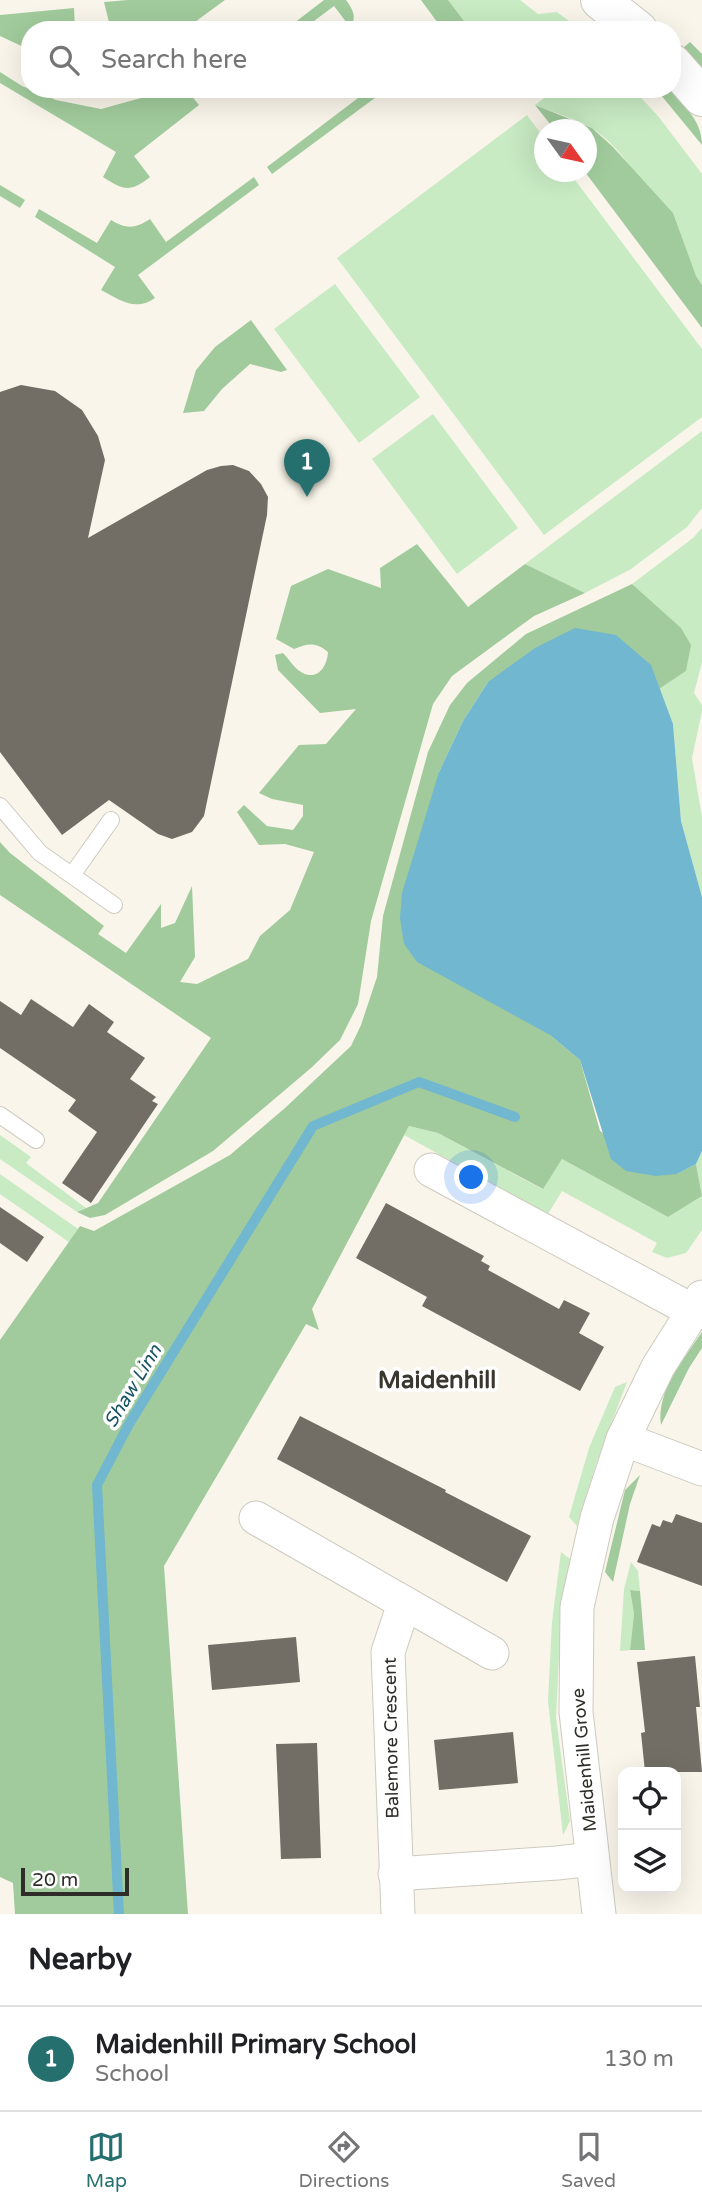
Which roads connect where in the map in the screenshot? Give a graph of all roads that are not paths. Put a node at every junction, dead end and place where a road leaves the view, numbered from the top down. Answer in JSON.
{"nodes":[{"id":1,"x":600,"y":0,"type":"edge"},
{"id":2,"x":627,"y":21,"type":"edge"},
{"id":3,"x":681,"y":73,"type":"edge"},
{"id":4,"x":702,"y":97,"type":"edge"},
{"id":5,"x":0,"y":806,"type":"edge"},
{"id":6,"x":111,"y":820,"type":"dead end"},
{"id":7,"x":72,"y":875,"type":"junction"},
{"id":8,"x":114,"y":905,"type":"dead end"},
{"id":9,"x":0,"y":1115,"type":"edge"},
{"id":10,"x":36,"y":1140,"type":"dead end"},
{"id":11,"x":431,"y":1170,"type":"dead end"},
{"id":12,"x":697,"y":1304,"type":"edge"},
{"id":13,"x":623,"y":1439,"type":"junction"},
{"id":14,"x":702,"y":1469,"type":"edge"},
{"id":15,"x":256,"y":1518,"type":"dead end"},
{"id":16,"x":404,"y":1604,"type":"junction"},
{"id":17,"x":492,"y":1653,"type":"dead end"},
{"id":18,"x":592,"y":1859,"type":"junction"},
{"id":19,"x":395,"y":1874,"type":"junction"},
{"id":20,"x":398,"y":1914,"type":"edge"},
{"id":21,"x":599,"y":1914,"type":"edge"}],
"edges":[{"from":1,"to":2,"type":"street"},
{"from":3,"to":4,"type":"street"},
{"from":5,"to":7,"type":"lane"},
{"from":6,"to":7,"type":"lane"},
{"from":7,"to":8,"type":"lane"},
{"from":9,"to":10,"type":"lane"},
{"from":11,"to":12,"type":"street"},
{"from":12,"to":13,"type":"street","name":"Maidenhill Grove"},
{"from":13,"to":14,"type":"street"},
{"from":13,"to":18,"type":"street","name":"Maidenhill Grove"},
{"from":15,"to":16,"type":"street"},
{"from":16,"to":17,"type":"street"},
{"from":16,"to":19,"type":"street","name":"Balemore Crescent"},
{"from":18,"to":19,"type":"street"},
{"from":18,"to":21,"type":"street","name":"Maidenhill Grove"},
{"from":19,"to":20,"type":"street","name":"Balemore Crescent"}]}
